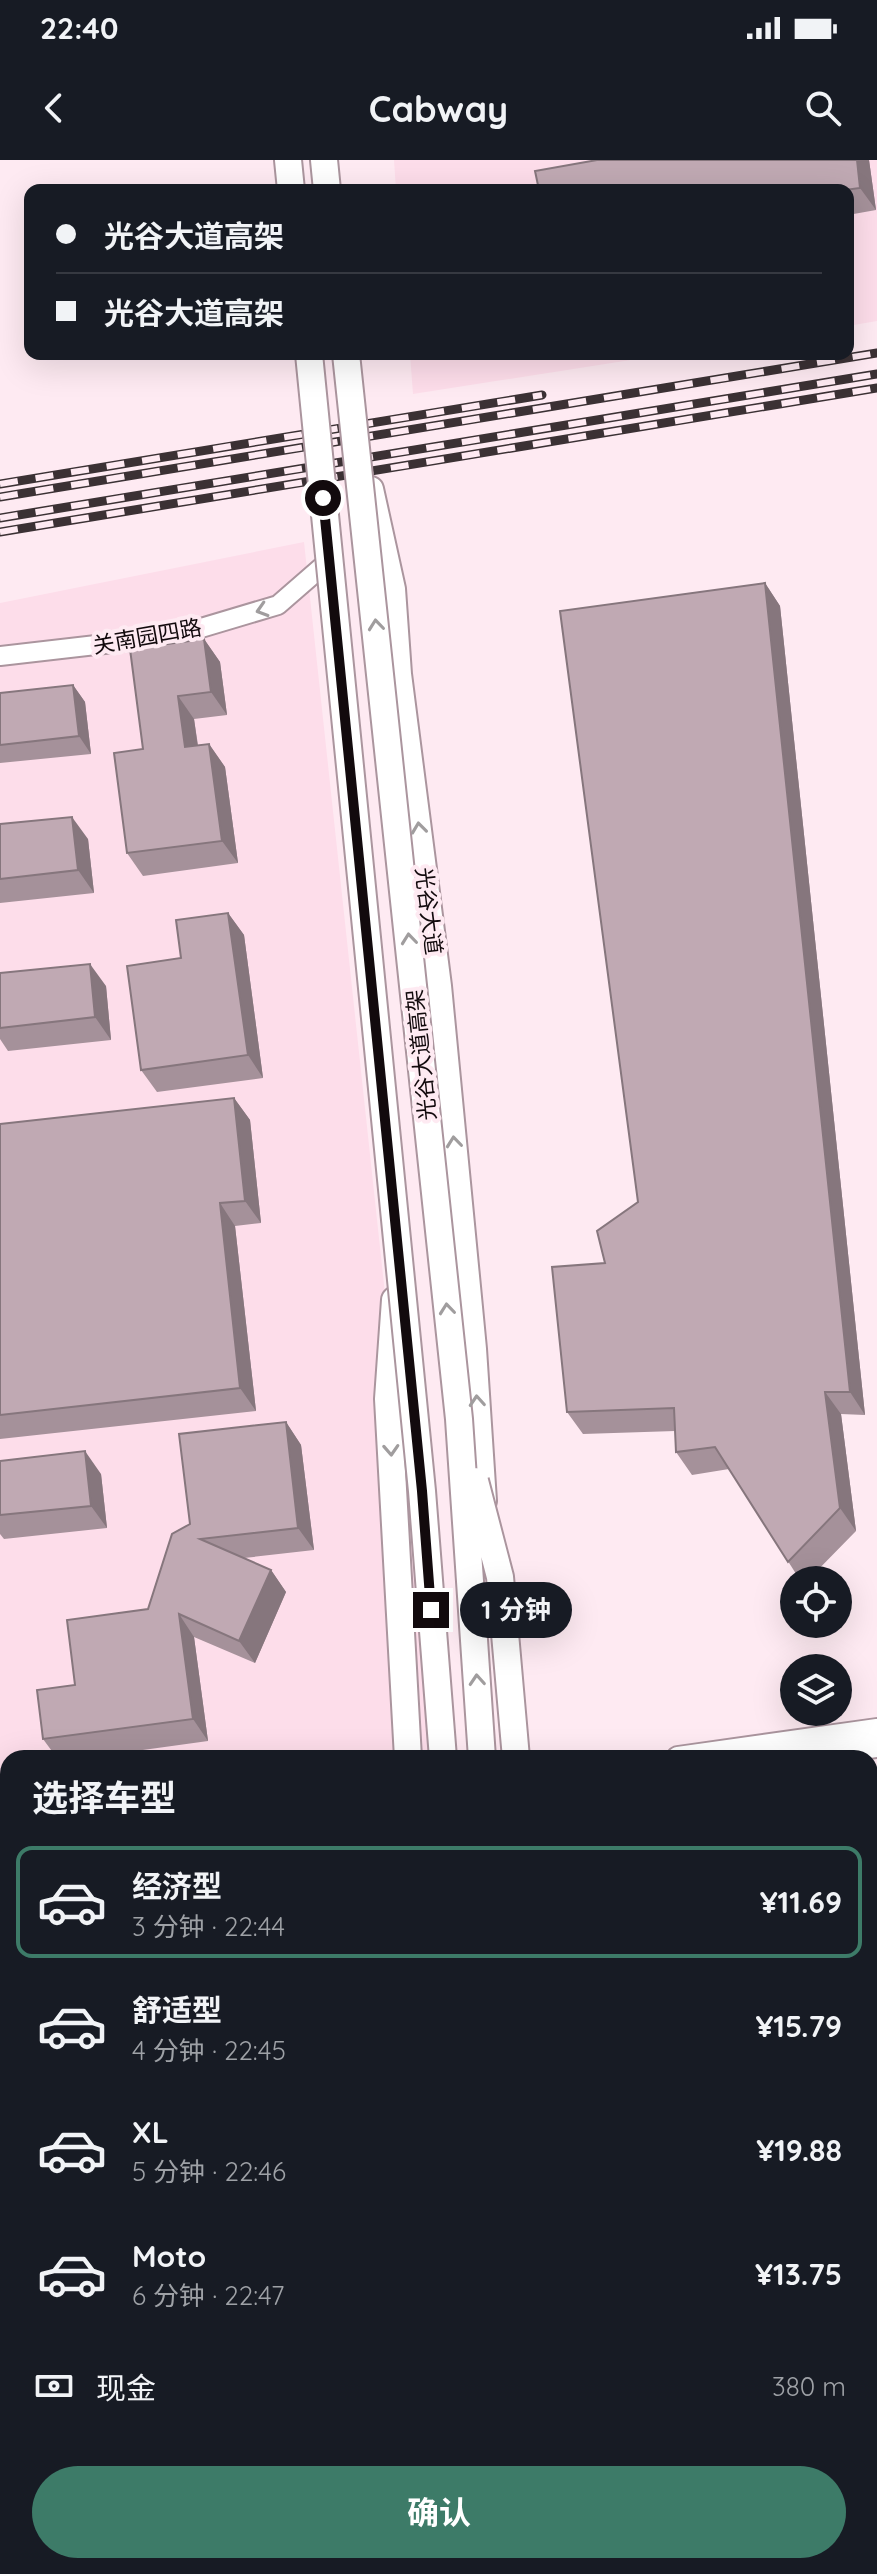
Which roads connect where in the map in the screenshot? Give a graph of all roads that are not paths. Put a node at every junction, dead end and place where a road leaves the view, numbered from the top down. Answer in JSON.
{"nodes":[{"id":1,"x":279,"y":160,"type":"edge"},
{"id":2,"x":288,"y":160,"type":"edge"},
{"id":3,"x":324,"y":160,"type":"edge"},
{"id":4,"x":335,"y":160,"type":"edge"},
{"id":5,"x":281,"y":184,"type":"edge"},
{"id":6,"x":290,"y":184,"type":"edge"},
{"id":7,"x":326,"y":184,"type":"edge"},
{"id":8,"x":338,"y":184,"type":"edge"},
{"id":9,"x":301,"y":360,"type":"edge"},
{"id":10,"x":310,"y":360,"type":"edge"},
{"id":11,"x":347,"y":360,"type":"edge"},
{"id":12,"x":358,"y":360,"type":"edge"},
{"id":13,"x":324,"y":565,"type":"junction"},
{"id":14,"x":0,"y":656,"type":"edge"},
{"id":15,"x":346,"y":730,"type":"junction"},
{"id":16,"x":398,"y":1260,"type":"junction"},
{"id":17,"x":459,"y":1419,"type":"junction"},
{"id":18,"x":877,"y":1730,"type":"edge"},
{"id":19,"x":877,"y":1746,"type":"edge"},
{"id":20,"x":408,"y":1750,"type":"edge"},
{"id":21,"x":442,"y":1750,"type":"edge"},
{"id":22,"x":452,"y":1750,"type":"edge"},
{"id":23,"x":481,"y":1750,"type":"edge"},
{"id":24,"x":504,"y":1750,"type":"edge"},
{"id":25,"x":515,"y":1750,"type":"edge"},
{"id":26,"x":735,"y":1750,"type":"edge"},
{"id":27,"x":848,"y":1750,"type":"edge"}],
"edges":[{"from":1,"to":5,"type":"main road"},
{"from":2,"to":6,"type":"highway"},
{"from":3,"to":7,"type":"highway"},
{"from":4,"to":8,"type":"main road"},
{"from":9,"to":13,"type":"main road"},
{"from":10,"to":15,"type":"highway","name":"光谷大道高架","bridge":true},
{"from":17,"to":11,"type":"highway","name":"光谷大道高架","one_way":true,"bridge":true},
{"from":24,"to":12,"type":"main road","name":"光谷大道","one_way":true},
{"from":13,"to":14,"type":"street","name":"关南园四路","one_way":true},
{"from":13,"to":15,"type":"main road"},
{"from":15,"to":16,"type":"highway","name":"光谷大道高架","bridge":true},
{"from":15,"to":22,"type":"main road"},
{"from":16,"to":20,"type":"highway","one_way":true,"bridge":true},
{"from":16,"to":21,"type":"highway","name":"光谷大道高架","bridge":true},
{"from":23,"to":17,"type":"highway","name":"光谷大道高架","one_way":true,"bridge":true},
{"from":17,"to":25,"type":"highway","bridge":true},
{"from":18,"to":26,"type":"main road"},
{"from":19,"to":27,"type":"main road"}]}
